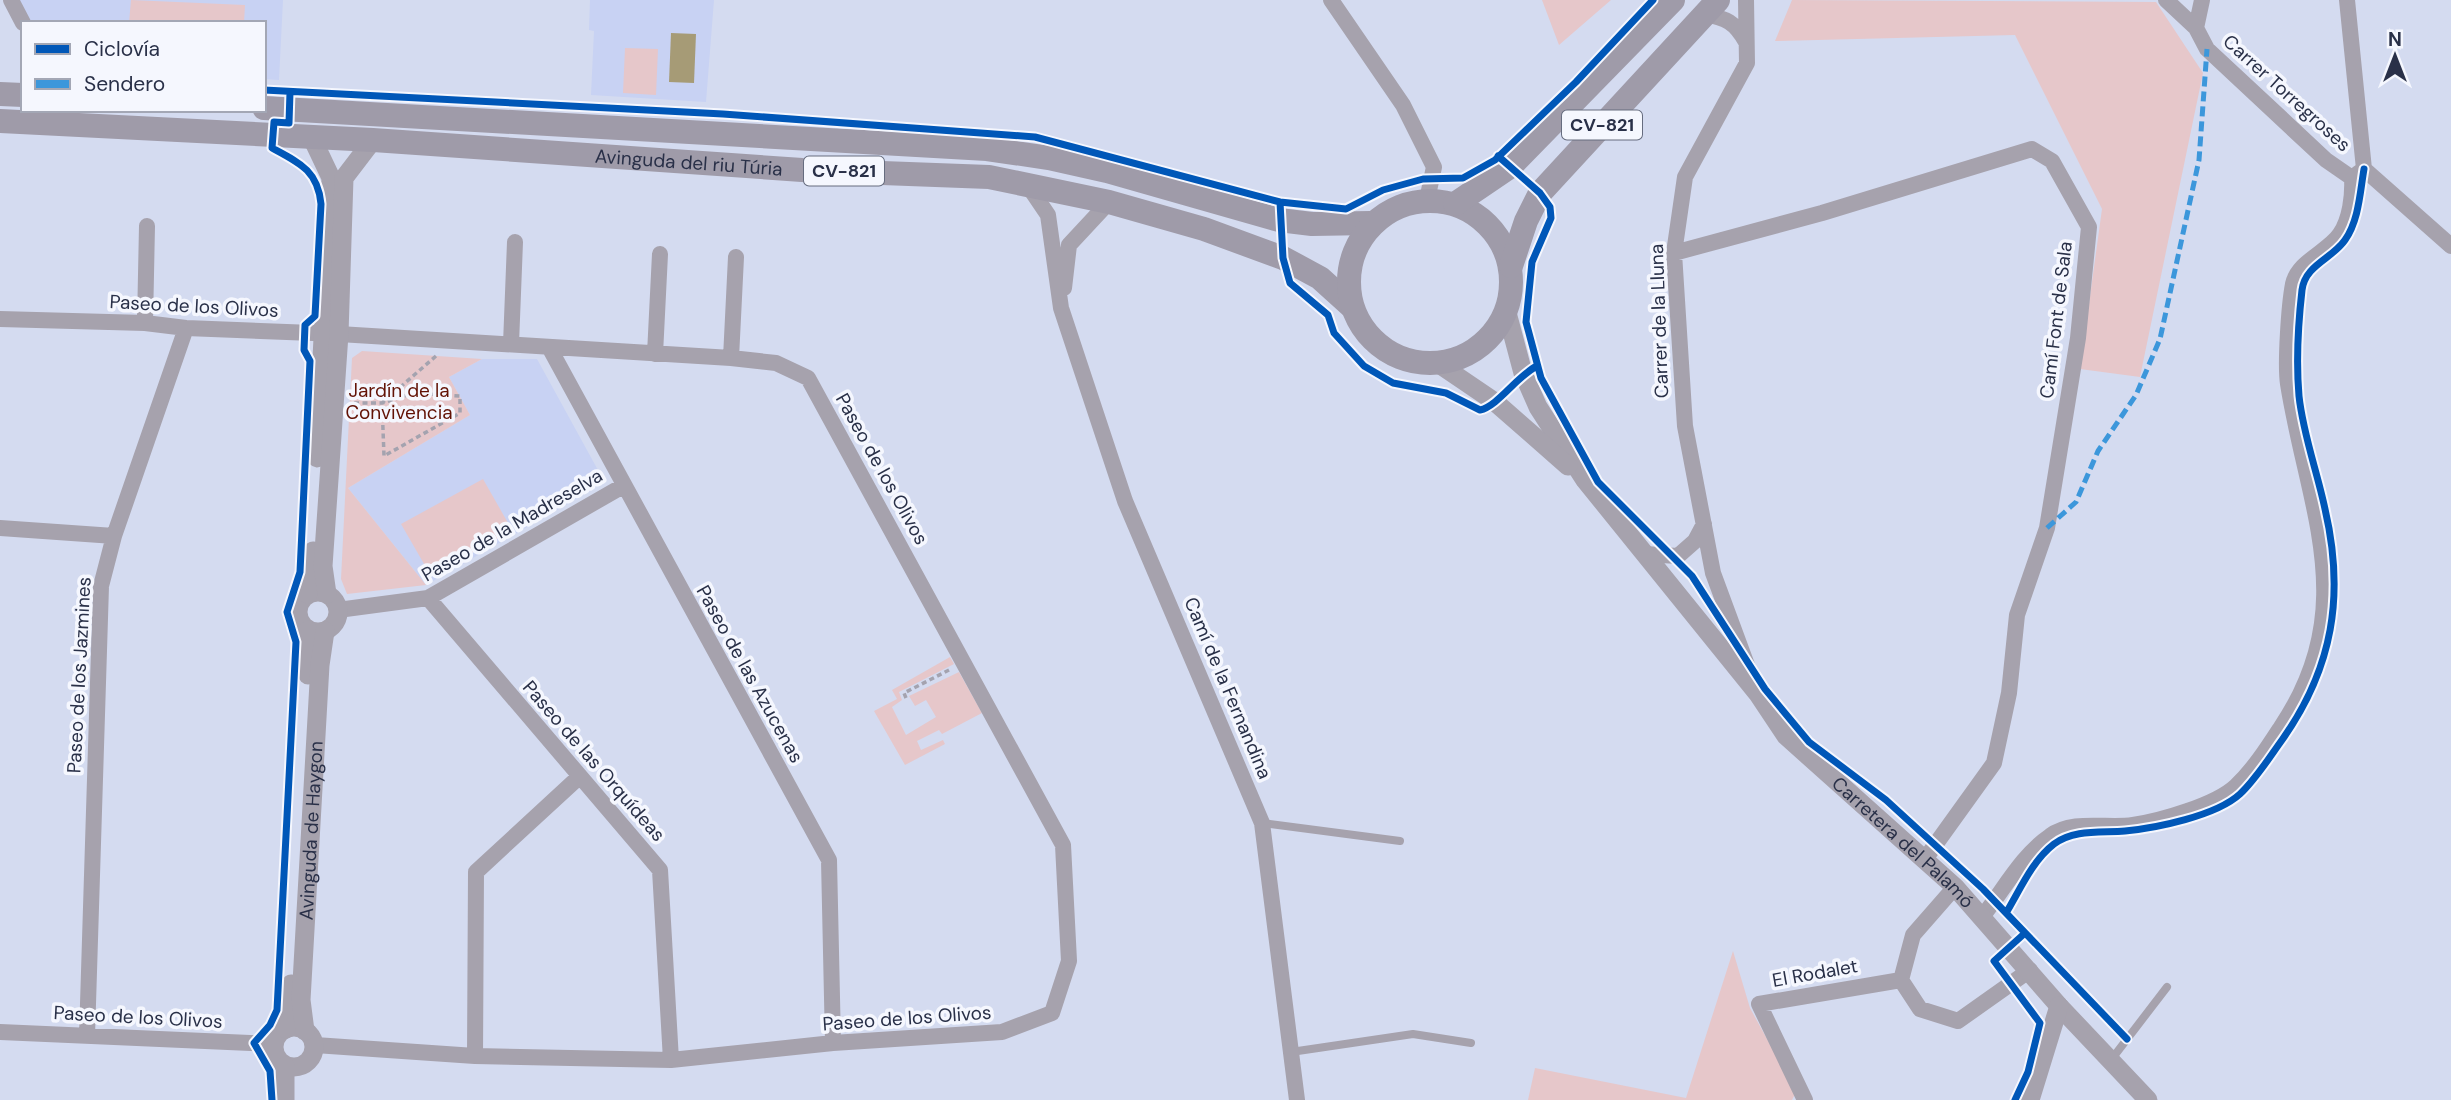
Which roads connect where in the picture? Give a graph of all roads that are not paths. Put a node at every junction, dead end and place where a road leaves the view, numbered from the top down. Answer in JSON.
{"nodes":[{"id":1,"x":11,"y":0,"type":"edge"},
{"id":2,"x":1331,"y":0,"type":"edge"},
{"id":3,"x":1674,"y":0,"type":"edge"},
{"id":4,"x":1746,"y":0,"type":"edge"},
{"id":5,"x":2166,"y":0,"type":"edge"},
{"id":6,"x":2202,"y":0,"type":"edge"},
{"id":7,"x":2347,"y":0,"type":"edge"},
{"id":8,"x":1711,"y":7,"type":"edge"},
{"id":9,"x":22,"y":21,"type":"edge"},
{"id":10,"x":2196,"y":27,"type":"junction"},
{"id":11,"x":1749,"y":48,"type":"junction"},
{"id":12,"x":0,"y":94,"type":"edge"},
{"id":13,"x":21,"y":95,"type":"edge"},
{"id":14,"x":266,"y":108,"type":"edge"},
{"id":15,"x":0,"y":121,"type":"edge"},
{"id":16,"x":312,"y":138,"type":"junction"},
{"id":17,"x":373,"y":140,"type":"junction"},
{"id":18,"x":2358,"y":174,"type":"junction"},
{"id":19,"x":1027,"y":184,"type":"junction"},
{"id":20,"x":1427,"y":200,"type":"junction"},
{"id":21,"x":1109,"y":202,"type":"junction"},
{"id":22,"x":1455,"y":204,"type":"junction"},
{"id":23,"x":1370,"y":223,"type":"junction"},
{"id":24,"x":147,"y":226,"type":"dead end"},
{"id":25,"x":515,"y":242,"type":"dead end"},
{"id":26,"x":2451,"y":246,"type":"edge"},
{"id":27,"x":1674,"y":253,"type":"junction"},
{"id":28,"x":660,"y":254,"type":"dead end"},
{"id":29,"x":736,"y":257,"type":"dead end"},
{"id":30,"x":1511,"y":265,"type":"junction"},
{"id":31,"x":1351,"y":306,"type":"junction"},
{"id":32,"x":1061,"y":307,"type":"junction"},
{"id":33,"x":1506,"y":309,"type":"junction"},
{"id":34,"x":0,"y":319,"type":"edge"},
{"id":35,"x":145,"y":323,"type":"junction"},
{"id":36,"x":186,"y":328,"type":"junction"},
{"id":37,"x":331,"y":333,"type":"junction"},
{"id":38,"x":511,"y":344,"type":"junction"},
{"id":39,"x":549,"y":347,"type":"junction"},
{"id":40,"x":655,"y":354,"type":"junction"},
{"id":41,"x":731,"y":358,"type":"junction"},
{"id":42,"x":1438,"y":364,"type":"junction"},
{"id":43,"x":1585,"y":480,"type":"junction"},
{"id":44,"x":623,"y":486,"type":"junction"},
{"id":45,"x":1704,"y":524,"type":"junction"},
{"id":46,"x":0,"y":528,"type":"edge"},
{"id":47,"x":114,"y":536,"type":"junction"},
{"id":48,"x":1644,"y":554,"type":"junction"},
{"id":49,"x":428,"y":598,"type":"junction"},
{"id":50,"x":324,"y":599,"type":"junction"},
{"id":51,"x":317,"y":631,"type":"junction"},
{"id":52,"x":1758,"y":694,"type":"junction"},
{"id":53,"x":579,"y":777,"type":"junction"},
{"id":54,"x":1262,"y":823,"type":"junction"},
{"id":55,"x":1400,"y":841,"type":"dead end"},
{"id":56,"x":1924,"y":859,"type":"junction"},
{"id":57,"x":1955,"y":887,"type":"junction"},
{"id":58,"x":1982,"y":917,"type":"junction"},
{"id":59,"x":2030,"y":970,"type":"junction"},
{"id":60,"x":1901,"y":980,"type":"junction"},
{"id":61,"x":2167,"y":987,"type":"dead end"},
{"id":62,"x":2059,"y":1006,"type":"junction"},
{"id":63,"x":0,"y":1032,"type":"edge"},
{"id":64,"x":87,"y":1036,"type":"junction"},
{"id":65,"x":295,"y":1037,"type":"junction"},
{"id":66,"x":833,"y":1043,"type":"junction"},
{"id":67,"x":1471,"y":1043,"type":"dead end"},
{"id":68,"x":1291,"y":1052,"type":"junction"},
{"id":69,"x":475,"y":1056,"type":"junction"},
{"id":70,"x":671,"y":1060,"type":"junction"},
{"id":71,"x":2110,"y":1060,"type":"junction"},
{"id":72,"x":293,"y":1066,"type":"junction"},
{"id":73,"x":285,"y":1100,"type":"edge"},
{"id":74,"x":296,"y":1100,"type":"edge"},
{"id":75,"x":1297,"y":1100,"type":"edge"},
{"id":76,"x":1805,"y":1100,"type":"edge"},
{"id":77,"x":2030,"y":1100,"type":"edge"},
{"id":78,"x":2148,"y":1100,"type":"edge"}],
"edges":[{"from":1,"to":9,"type":"street"},
{"from":2,"to":20,"type":"street"},
{"from":3,"to":22,"type":"main road","number":"CV-821"},
{"from":4,"to":11,"type":"street"},
{"from":5,"to":10,"type":"street","name":"Carrer Torregroses"},
{"from":6,"to":10,"type":"street"},
{"from":7,"to":18,"type":"street"},
{"from":8,"to":11,"type":"street"},
{"from":8,"to":30,"type":"main road","number":"CV-821"},
{"from":10,"to":18,"type":"street","name":"Carrer Torregroses"},
{"from":11,"to":27,"type":"street","name":"Carrer de la Lluna"},
{"from":12,"to":13,"type":"main road"},
{"from":14,"to":23,"type":"main road","name":"Avinguda del riu Túria","number":"CV-821"},
{"from":15,"to":16,"type":"main road","name":"Avinguda del riu Túria","number":"CV-821"},
{"from":16,"to":17,"type":"main road","name":"Avinguda del riu Túria","number":"CV-821"},
{"from":16,"to":37,"type":"street"},
{"from":17,"to":19,"type":"main road","name":"Avinguda del riu Túria","number":"CV-821"},
{"from":17,"to":37,"type":"street"},
{"from":18,"to":26,"type":"street","name":"Carrer Torregroses"},
{"from":18,"to":58,"type":"street"},
{"from":19,"to":21,"type":"main road","name":"Avinguda del riu Túria","number":"CV-821"},
{"from":19,"to":32,"type":"street","name":"Camí de la Fernandina"},
{"from":20,"to":22,"type":"main road","number":"CV-821"},
{"from":20,"to":23,"type":"main road","number":"CV-821"},
{"from":21,"to":31,"type":"main road","name":"Avinguda del riu Túria","number":"CV-821"},
{"from":21,"to":32,"type":"street"},
{"from":22,"to":30,"type":"main road","number":"CV-821"},
{"from":23,"to":31,"type":"main road","number":"CV-821"},
{"from":24,"to":35,"type":"street"},
{"from":25,"to":38,"type":"street"},
{"from":27,"to":45,"type":"street","name":"Carrer de la Lluna"},
{"from":27,"to":56,"type":"street","name":"Camí Font de Sala"},
{"from":28,"to":40,"type":"street"},
{"from":29,"to":41,"type":"street"},
{"from":30,"to":33,"type":"main road","number":"CV-821"},
{"from":31,"to":42,"type":"main road","number":"CV-821"},
{"from":32,"to":54,"type":"street","name":"Camí de la Fernandina"},
{"from":33,"to":42,"type":"main road","number":"CV-821"},
{"from":33,"to":43,"type":"street","name":"Carretera del Palamó"},
{"from":34,"to":35,"type":"street","name":"Paseo de los Olivos"},
{"from":35,"to":36,"type":"street","name":"Paseo de los Olivos"},
{"from":36,"to":37,"type":"street","name":"Paseo de los Olivos"},
{"from":36,"to":47,"type":"street","name":"Paseo de los Jazmines"},
{"from":37,"to":38,"type":"street","name":"Paseo de los Olivos"},
{"from":37,"to":50,"type":"street"},
{"from":37,"to":50,"type":"street"},
{"from":38,"to":39,"type":"street","name":"Paseo de los Olivos"},
{"from":39,"to":40,"type":"street","name":"Paseo de los Olivos"},
{"from":39,"to":44,"type":"street","name":"Paseo de las Azucenas"},
{"from":40,"to":41,"type":"street","name":"Paseo de los Olivos"},
{"from":41,"to":66,"type":"street","name":"Paseo de los Olivos"},
{"from":42,"to":43,"type":"street","name":"Carretera del Palamó"},
{"from":43,"to":48,"type":"street","name":"Carretera del Palamó"},
{"from":44,"to":49,"type":"street","name":"Paseo de la Madreselva"},
{"from":44,"to":66,"type":"street","name":"Paseo de las Azucenas"},
{"from":45,"to":48,"type":"street"},
{"from":45,"to":52,"type":"street","name":"Carrer de la Lluna"},
{"from":46,"to":47,"type":"street"},
{"from":47,"to":64,"type":"street","name":"Paseo de los Jazmines"},
{"from":48,"to":52,"type":"street","name":"Carretera del Palamó"},
{"from":49,"to":50,"type":"street","name":"Paseo de la Madreselva"},
{"from":49,"to":53,"type":"street","name":"Paseo de las Orquídeas"},
{"from":50,"to":51,"type":"street"},
{"from":50,"to":51,"type":"street","name":"Avinguda de Haygon"},
{"from":51,"to":65,"type":"street","name":"Avinguda de Haygon"},
{"from":52,"to":56,"type":"street","name":"Carretera del Palamó"},
{"from":53,"to":69,"type":"street"},
{"from":53,"to":70,"type":"street","name":"Paseo de las Orquídeas"},
{"from":54,"to":55,"type":"lane"},
{"from":54,"to":68,"type":"street","name":"Camí de la Fernandina"},
{"from":56,"to":57,"type":"street","name":"Carretera del Palamó"},
{"from":57,"to":58,"type":"street","name":"Carretera del Palamó"},
{"from":57,"to":60,"type":"street"},
{"from":58,"to":59,"type":"street","name":"Carretera del Palamó"},
{"from":59,"to":60,"type":"street"},
{"from":59,"to":62,"type":"street","name":"Carretera del Palamó"},
{"from":60,"to":76,"type":"street","name":"El Rodalet"},
{"from":61,"to":71,"type":"lane"},
{"from":62,"to":71,"type":"street","name":"Carretera del Palamó"},
{"from":62,"to":77,"type":"street"},
{"from":63,"to":64,"type":"street","name":"Paseo de los Olivos"},
{"from":64,"to":65,"type":"street","name":"Paseo de los Olivos"},
{"from":65,"to":69,"type":"street","name":"Paseo de los Olivos"},
{"from":65,"to":72,"type":"street"},
{"from":65,"to":72,"type":"street"},
{"from":66,"to":70,"type":"street","name":"Paseo de los Olivos"},
{"from":67,"to":68,"type":"lane"},
{"from":68,"to":75,"type":"street","name":"Camí de la Fernandina"},
{"from":69,"to":70,"type":"street","name":"Paseo de los Olivos"},
{"from":71,"to":78,"type":"street","name":"Carretera del Palamó"},
{"from":72,"to":73,"type":"street"},
{"from":72,"to":74,"type":"street"}]}
